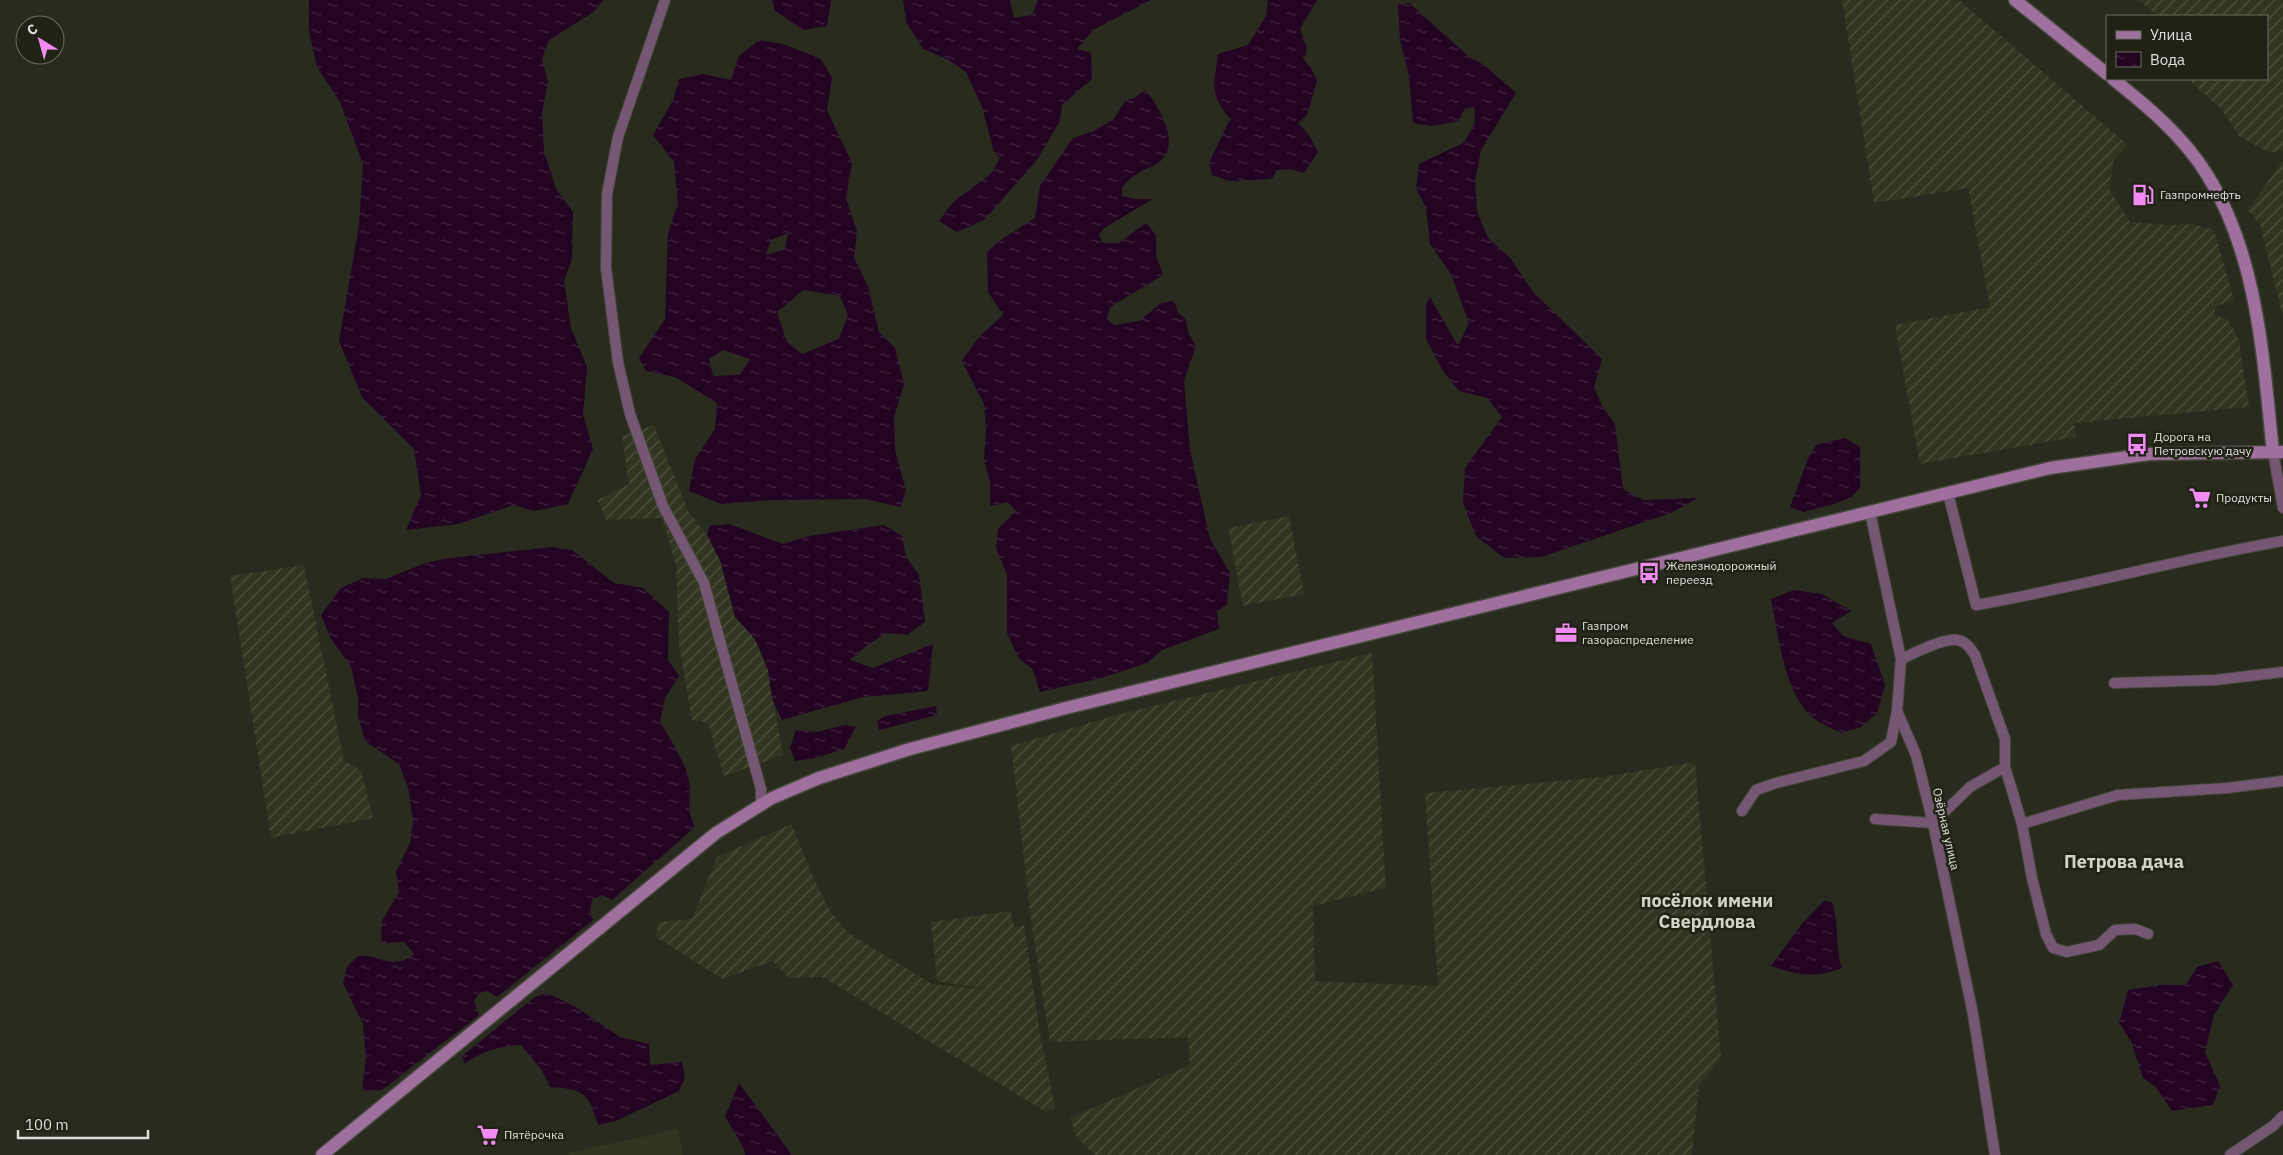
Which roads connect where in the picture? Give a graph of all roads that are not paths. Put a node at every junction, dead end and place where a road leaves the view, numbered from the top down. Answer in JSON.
{"nodes":[{"id":1,"x":665,"y":0,"type":"edge"},
{"id":2,"x":2015,"y":0,"type":"edge"},
{"id":3,"x":2106,"y":73,"type":"edge"},
{"id":4,"x":2114,"y":80,"type":"edge"},
{"id":5,"x":2278,"y":452,"type":"edge"},
{"id":6,"x":1948,"y":493,"type":"junction"},
{"id":7,"x":2283,"y":508,"type":"edge"},
{"id":8,"x":1870,"y":512,"type":"junction"},
{"id":9,"x":2283,"y":541,"type":"edge"},
{"id":10,"x":1900,"y":659,"type":"junction"},
{"id":11,"x":2283,"y":672,"type":"edge"},
{"id":12,"x":2114,"y":683,"type":"dead end"},
{"id":13,"x":1897,"y":711,"type":"junction"},
{"id":14,"x":2006,"y":767,"type":"junction"},
{"id":15,"x":2283,"y":781,"type":"edge"},
{"id":16,"x":761,"y":803,"type":"junction"},
{"id":17,"x":1742,"y":811,"type":"dead end"},
{"id":18,"x":1875,"y":819,"type":"dead end"},
{"id":19,"x":1933,"y":823,"type":"junction"},
{"id":20,"x":2022,"y":824,"type":"junction"},
{"id":21,"x":2148,"y":934,"type":"dead end"},
{"id":22,"x":2283,"y":1116,"type":"edge"},
{"id":23,"x":322,"y":1155,"type":"edge"},
{"id":24,"x":1995,"y":1155,"type":"edge"},
{"id":25,"x":2230,"y":1155,"type":"edge"}],
"edges":[{"from":1,"to":16,"type":"street"},
{"from":2,"to":3,"type":"main road"},
{"from":4,"to":5,"type":"main road"},
{"from":5,"to":6,"type":"main road"},
{"from":5,"to":7,"type":"street"},
{"from":6,"to":8,"type":"main road"},
{"from":6,"to":9,"type":"street"},
{"from":8,"to":10,"type":"street","name":"Озёрная улица"},
{"from":8,"to":16,"type":"main road"},
{"from":10,"to":13,"type":"street","name":"Озёрная улица"},
{"from":10,"to":14,"type":"street"},
{"from":11,"to":12,"type":"street"},
{"from":13,"to":17,"type":"street"},
{"from":13,"to":19,"type":"street","name":"Озёрная улица"},
{"from":14,"to":19,"type":"street"},
{"from":14,"to":20,"type":"street"},
{"from":15,"to":20,"type":"street"},
{"from":16,"to":23,"type":"main road"},
{"from":18,"to":19,"type":"street"},
{"from":19,"to":24,"type":"street","name":"Озёрная улица"},
{"from":20,"to":21,"type":"street"},
{"from":22,"to":25,"type":"street"}]}
